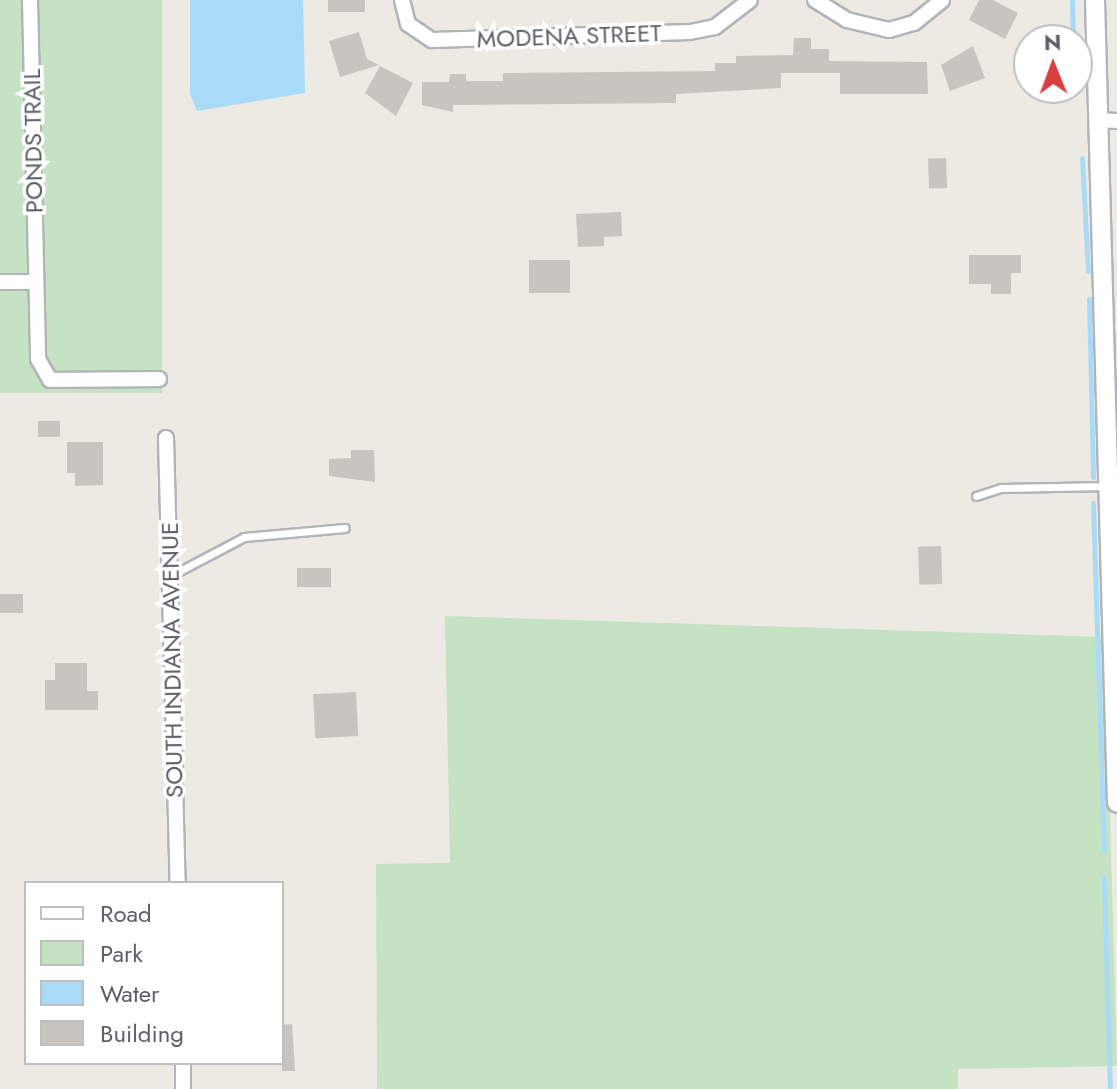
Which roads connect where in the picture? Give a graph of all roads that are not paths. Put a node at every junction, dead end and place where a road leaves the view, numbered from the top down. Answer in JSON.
{"nodes":[{"id":1,"x":30,"y":0,"type":"edge"},
{"id":2,"x":402,"y":0,"type":"edge"},
{"id":3,"x":750,"y":0,"type":"edge"},
{"id":4,"x":815,"y":0,"type":"edge"},
{"id":5,"x":942,"y":0,"type":"edge"},
{"id":6,"x":1095,"y":0,"type":"edge"},
{"id":7,"x":1097,"y":120,"type":"junction"},
{"id":8,"x":1117,"y":121,"type":"edge"},
{"id":9,"x":0,"y":282,"type":"edge"},
{"id":10,"x":36,"y":282,"type":"junction"},
{"id":11,"x":159,"y":379,"type":"dead end"},
{"id":12,"x":166,"y":438,"type":"dead end"},
{"id":13,"x":1108,"y":486,"type":"junction"},
{"id":14,"x":976,"y":496,"type":"dead end"},
{"id":15,"x":345,"y":528,"type":"dead end"},
{"id":16,"x":170,"y":576,"type":"junction"},
{"id":17,"x":1115,"y":642,"type":"edge"},
{"id":18,"x":1117,"y":803,"type":"edge"},
{"id":19,"x":178,"y":881,"type":"edge"},
{"id":20,"x":183,"y":1065,"type":"edge"},
{"id":21,"x":183,"y":1089,"type":"edge"}],
"edges":[{"from":1,"to":10,"type":"street","name":"PONDS TRAIL"},
{"from":2,"to":3,"type":"street","name":"MODENA STREET"},
{"from":4,"to":5,"type":"street"},
{"from":6,"to":7,"type":"street"},
{"from":7,"to":8,"type":"street"},
{"from":7,"to":13,"type":"street"},
{"from":9,"to":10,"type":"street"},
{"from":10,"to":11,"type":"street","name":"PONDS TRAIL"},
{"from":12,"to":16,"type":"street","name":"SOUTH INDIANA AVENUE"},
{"from":13,"to":14,"type":"lane"},
{"from":13,"to":17,"type":"street"},
{"from":15,"to":16,"type":"lane"},
{"from":16,"to":19,"type":"street","name":"SOUTH INDIANA AVENUE"},
{"from":17,"to":18,"type":"street"},
{"from":20,"to":21,"type":"street"}]}
